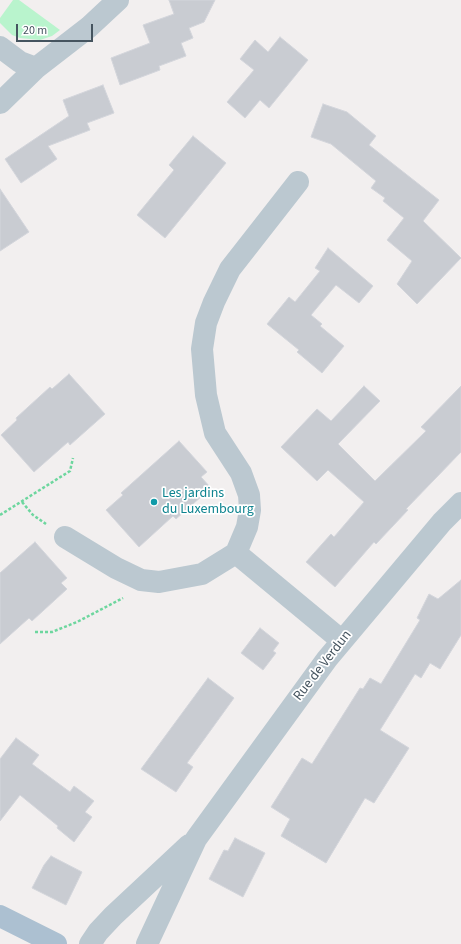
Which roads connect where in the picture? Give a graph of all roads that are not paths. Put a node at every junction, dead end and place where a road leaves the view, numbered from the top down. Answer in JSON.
{"nodes":[{"id":1,"x":118,"y":0,"type":"edge"},
{"id":2,"x":0,"y":47,"type":"edge"},
{"id":3,"x":36,"y":68,"type":"junction"},
{"id":4,"x":0,"y":103,"type":"edge"},
{"id":5,"x":298,"y":182,"type":"dead end"},
{"id":6,"x":461,"y":503,"type":"edge"},
{"id":7,"x":64,"y":537,"type":"road end"},
{"id":8,"x":236,"y":552,"type":"junction"},
{"id":9,"x":342,"y":640,"type":"junction"},
{"id":10,"x":196,"y":839,"type":"junction"},
{"id":11,"x":0,"y":916,"type":"edge"},
{"id":12,"x":56,"y":944,"type":"edge"},
{"id":13,"x":90,"y":944,"type":"edge"},
{"id":14,"x":146,"y":944,"type":"edge"}],
"edges":[{"from":1,"to":3,"type":"street"},
{"from":2,"to":3,"type":"street"},
{"from":3,"to":4,"type":"street"},
{"from":5,"to":8,"type":"street"},
{"from":6,"to":9,"type":"street","name":"Rue de Verdun"},
{"from":7,"to":8,"type":"street"},
{"from":8,"to":9,"type":"street"},
{"from":9,"to":10,"type":"street","name":"Rue de Verdun"},
{"from":10,"to":13,"type":"street"},
{"from":10,"to":14,"type":"street"},
{"from":11,"to":12,"type":"main road"}]}
